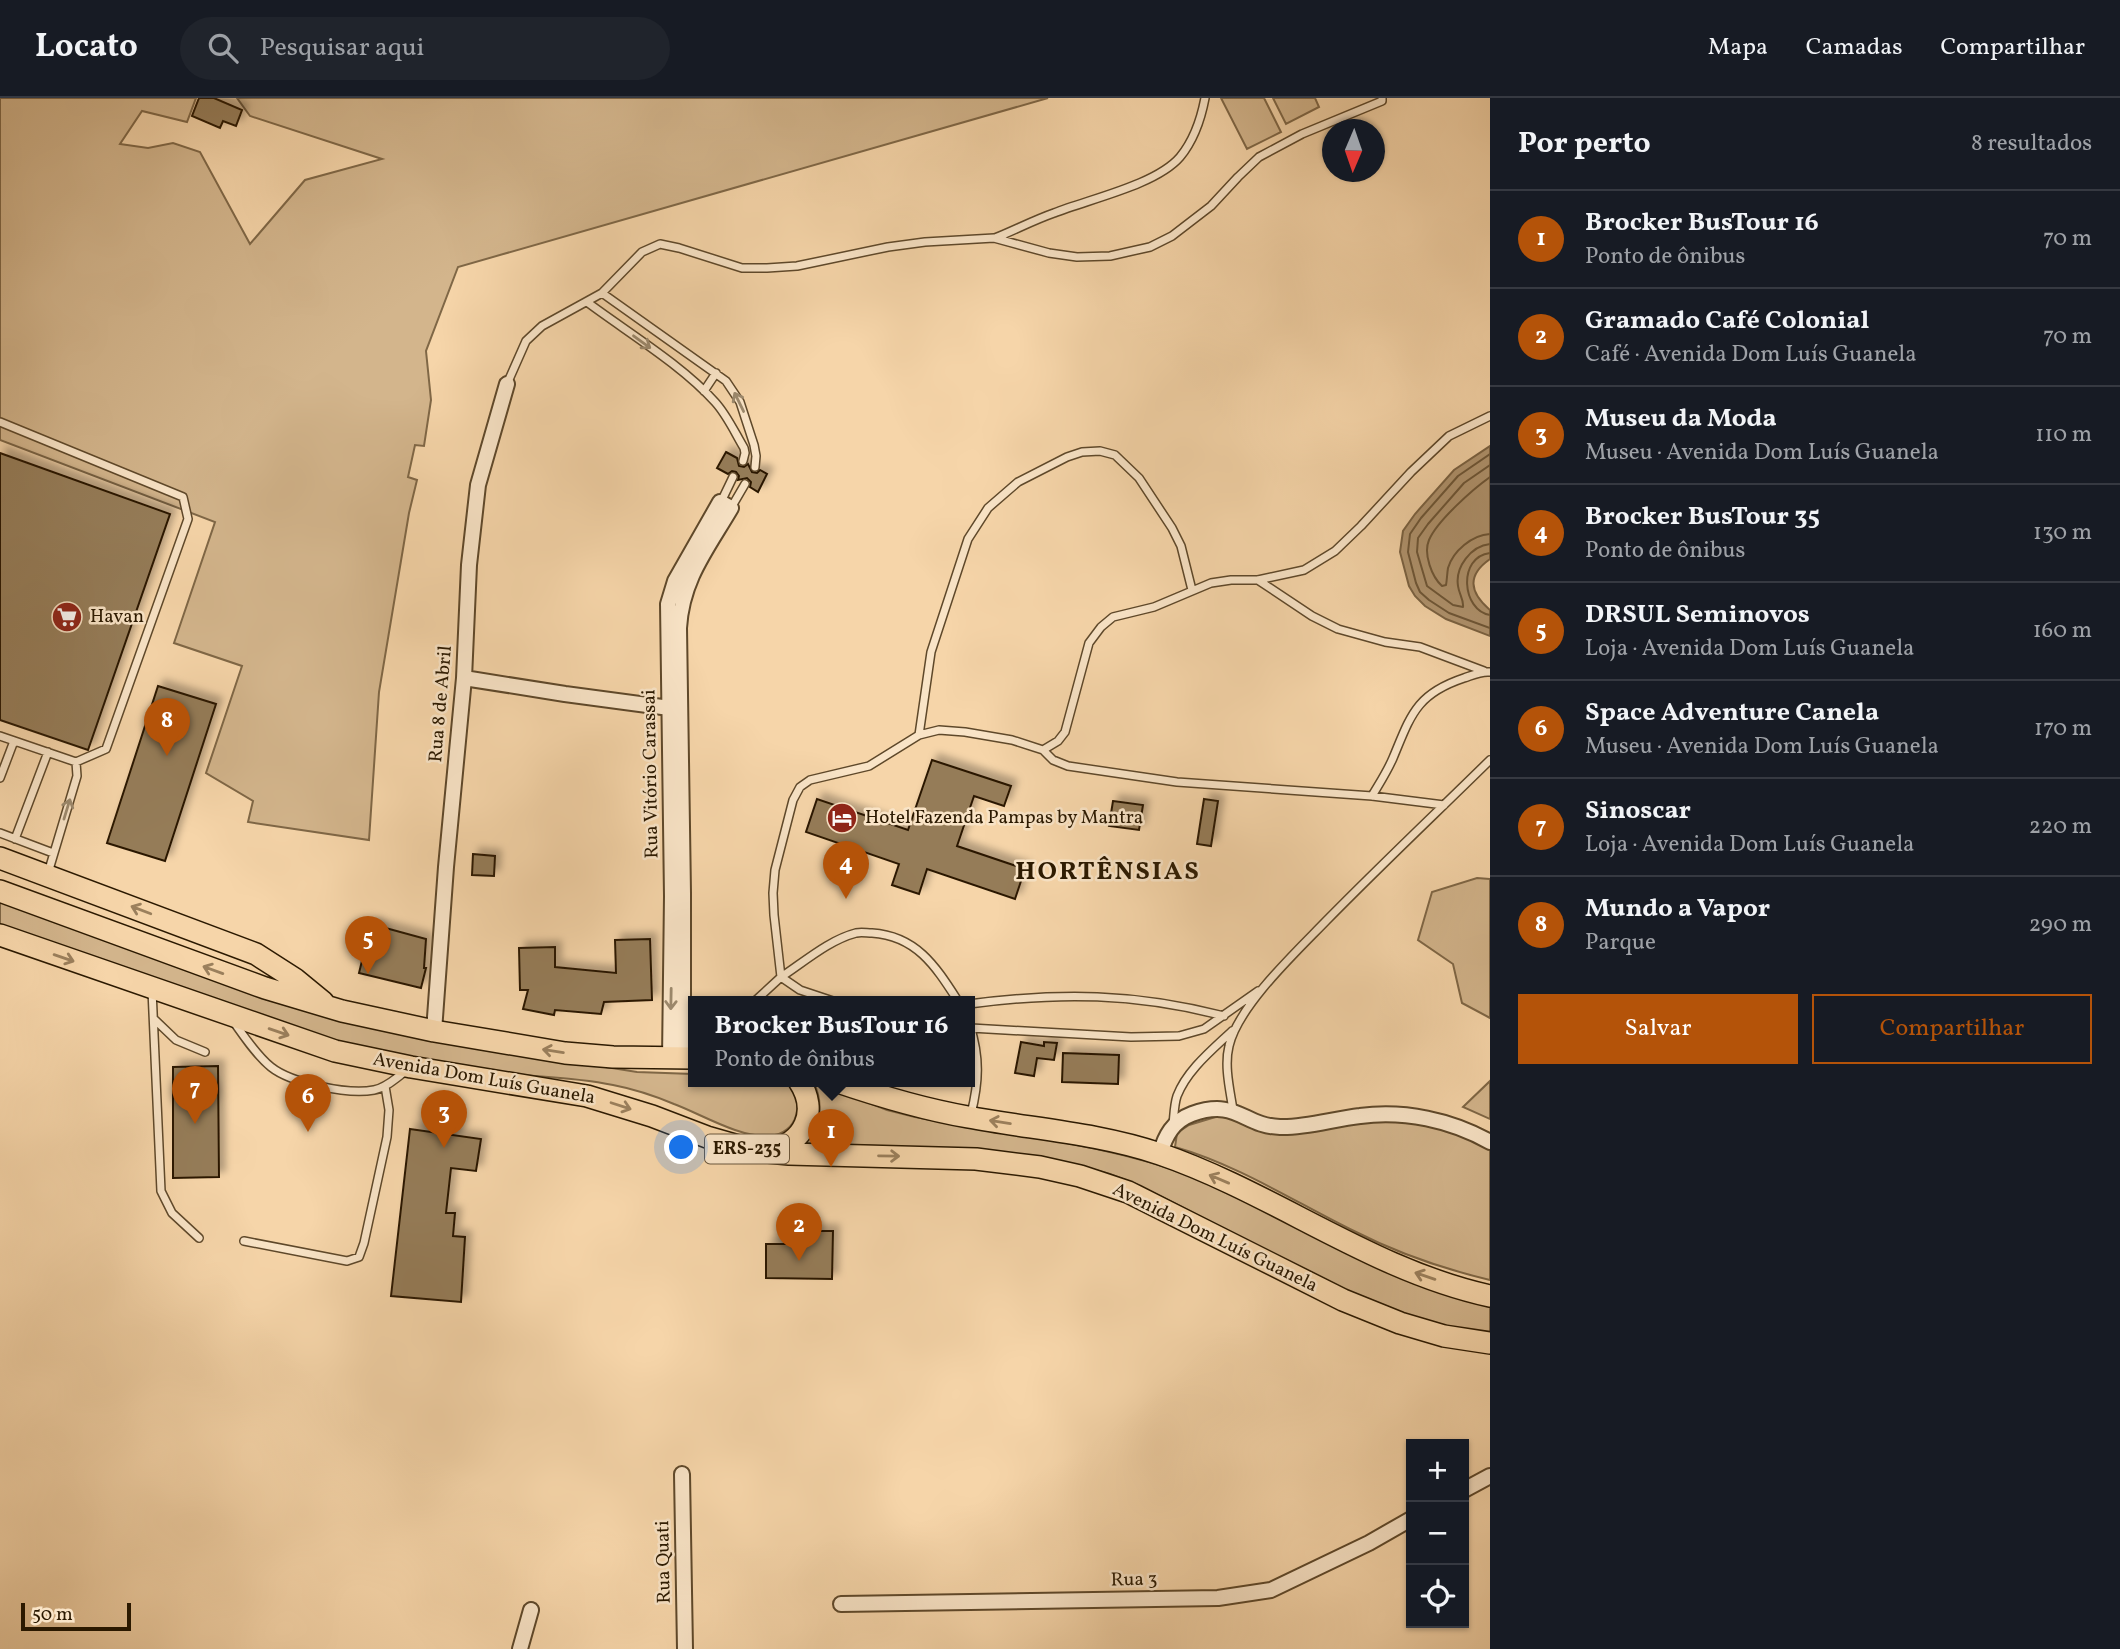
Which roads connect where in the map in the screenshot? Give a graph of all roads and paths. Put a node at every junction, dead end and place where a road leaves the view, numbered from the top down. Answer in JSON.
{"nodes":[{"id":1,"x":1205,"y":98,"type":"edge"},
{"id":2,"x":1384,"y":99,"type":"edge"},
{"id":3,"x":994,"y":238,"type":"junction"},
{"id":4,"x":602,"y":293,"type":"junction"},
{"id":5,"x":587,"y":302,"type":"junction"},
{"id":6,"x":716,"y":373,"type":"junction"},
{"id":7,"x":508,"y":384,"type":"joint"},
{"id":8,"x":705,"y":391,"type":"junction"},
{"id":9,"x":1490,"y":416,"type":"edge"},
{"id":10,"x":0,"y":422,"type":"edge"},
{"id":11,"x":743,"y":461,"type":"dead end"},
{"id":12,"x":755,"y":467,"type":"dead end"},
{"id":13,"x":733,"y":477,"type":"dead end"},
{"id":14,"x":746,"y":484,"type":"dead end"},
{"id":15,"x":726,"y":505,"type":"junction"},
{"id":16,"x":1258,"y":580,"type":"junction"},
{"id":17,"x":1192,"y":590,"type":"junction"},
{"id":18,"x":1487,"y":671,"type":"edge"},
{"id":19,"x":464,"y":677,"type":"junction"},
{"id":20,"x":675,"y":709,"type":"junction"},
{"id":21,"x":919,"y":735,"type":"junction"},
{"id":22,"x":0,"y":736,"type":"edge"},
{"id":23,"x":14,"y":741,"type":"junction"},
{"id":24,"x":1043,"y":750,"type":"junction"},
{"id":25,"x":48,"y":752,"type":"junction"},
{"id":26,"x":1490,"y":760,"type":"edge"},
{"id":27,"x":75,"y":762,"type":"junction"},
{"id":28,"x":0,"y":778,"type":"edge"},
{"id":29,"x":1372,"y":796,"type":"junction"},
{"id":30,"x":1444,"y":805,"type":"junction"},
{"id":31,"x":0,"y":833,"type":"edge"},
{"id":32,"x":15,"y":838,"type":"junction"},
{"id":33,"x":54,"y":853,"type":"junction"},
{"id":34,"x":0,"y":858,"type":"edge"},
{"id":35,"x":47,"y":874,"type":"junction"},
{"id":36,"x":0,"y":891,"type":"edge"},
{"id":37,"x":74,"y":919,"type":"junction"},
{"id":38,"x":0,"y":935,"type":"edge"},
{"id":39,"x":780,"y":977,"type":"junction"},
{"id":40,"x":1264,"y":986,"type":"junction"},
{"id":41,"x":152,"y":989,"type":"junction"},
{"id":42,"x":760,"y":996,"type":"edge"},
{"id":43,"x":818,"y":996,"type":"edge"},
{"id":44,"x":955,"y":996,"type":"edge"},
{"id":45,"x":975,"y":1003,"type":"edge"},
{"id":46,"x":330,"y":1008,"type":"junction"},
{"id":47,"x":228,"y":1015,"type":"junction"},
{"id":48,"x":1224,"y":1016,"type":"junction"},
{"id":49,"x":154,"y":1019,"type":"junction"},
{"id":50,"x":975,"y":1026,"type":"edge"},
{"id":51,"x":1235,"y":1029,"type":"junction"},
{"id":52,"x":434,"y":1031,"type":"junction"},
{"id":53,"x":975,"y":1043,"type":"edge"},
{"id":54,"x":205,"y":1052,"type":"dead end"},
{"id":55,"x":682,"y":1058,"type":"edge"},
{"id":56,"x":411,"y":1068,"type":"junction"},
{"id":57,"x":385,"y":1086,"type":"junction"},
{"id":58,"x":803,"y":1087,"type":"edge"},
{"id":59,"x":854,"y":1087,"type":"edge"},
{"id":60,"x":1233,"y":1110,"type":"junction"},
{"id":61,"x":970,"y":1118,"type":"junction"},
{"id":62,"x":1172,"y":1126,"type":"junction"},
{"id":63,"x":1490,"y":1142,"type":"edge"},
{"id":64,"x":757,"y":1151,"type":"junction"},
{"id":65,"x":1160,"y":1154,"type":"junction"},
{"id":66,"x":199,"y":1238,"type":"dead end"},
{"id":67,"x":244,"y":1241,"type":"dead end"},
{"id":68,"x":1490,"y":1296,"type":"edge"},
{"id":69,"x":1490,"y":1343,"type":"edge"},
{"id":70,"x":682,"y":1474,"type":"dead end"},
{"id":71,"x":1490,"y":1476,"type":"edge"},
{"id":72,"x":1469,"y":1487,"type":"edge"},
{"id":73,"x":1406,"y":1522,"type":"edge"},
{"id":74,"x":841,"y":1604,"type":"dead end"},
{"id":75,"x":531,"y":1610,"type":"dead end"},
{"id":76,"x":520,"y":1649,"type":"edge"},
{"id":77,"x":685,"y":1649,"type":"edge"}],
"edges":[{"from":1,"to":3,"type":"lane"},
{"from":2,"to":3,"type":"lane"},
{"from":3,"to":4,"type":"lane"},
{"from":4,"to":5,"type":"lane"},
{"from":4,"to":6,"type":"lane"},
{"from":5,"to":7,"type":"lane"},
{"from":5,"to":8,"type":"lane","one_way":true},
{"from":6,"to":8,"type":"lane"},
{"from":12,"to":6,"type":"lane","one_way":true},
{"from":7,"to":19,"type":"street","name":"Rua 8 de Abril"},
{"from":8,"to":11,"type":"lane"},
{"from":9,"to":16,"type":"lane"},
{"from":10,"to":27,"type":"lane"},
{"from":13,"to":15,"type":"lane"},
{"from":14,"to":15,"type":"lane"},
{"from":15,"to":20,"type":"street","name":"Rua Vitório Carassai"},
{"from":16,"to":17,"type":"lane"},
{"from":16,"to":18,"type":"lane"},
{"from":17,"to":21,"type":"lane"},
{"from":17,"to":24,"type":"lane"},
{"from":18,"to":29,"type":"lane"},
{"from":19,"to":20,"type":"street"},
{"from":19,"to":52,"type":"street","name":"Rua 8 de Abril"},
{"from":20,"to":55,"type":"street","name":"Rua Vitório Carassai"},
{"from":21,"to":24,"type":"lane"},
{"from":21,"to":39,"type":"lane"},
{"from":22,"to":23,"type":"lane"},
{"from":23,"to":25,"type":"lane"},
{"from":23,"to":28,"type":"lane"},
{"from":24,"to":29,"type":"lane"},
{"from":25,"to":27,"type":"lane"},
{"from":25,"to":32,"type":"lane"},
{"from":26,"to":30,"type":"lane"},
{"from":33,"to":27,"type":"lane","one_way":true},
{"from":29,"to":30,"type":"lane"},
{"from":30,"to":40,"type":"lane"},
{"from":31,"to":32,"type":"lane"},
{"from":32,"to":33,"type":"lane"},
{"from":33,"to":35,"type":"lane"},
{"from":34,"to":35,"type":"main road"},
{"from":35,"to":37,"type":"main road"},
{"from":46,"to":35,"type":"main road","one_way":true},
{"from":36,"to":37,"type":"main road","name":"Avenida Dom Luís Guanela"},
{"from":46,"to":37,"type":"main road","name":"Avenida Dom Luís Guanela","one_way":true},
{"from":38,"to":41,"type":"main road","name":"Avenida Dom Luís Guanela","number":"ERS-235","one_way":true},
{"from":39,"to":42,"type":"lane"},
{"from":39,"to":43,"type":"lane"},
{"from":39,"to":44,"type":"lane"},
{"from":40,"to":48,"type":"lane"},
{"from":40,"to":51,"type":"lane"},
{"from":41,"to":47,"type":"main road","name":"Avenida Dom Luís Guanela","number":"ERS-235"},
{"from":41,"to":49,"type":"lane"},
{"from":45,"to":48,"type":"lane"},
{"from":46,"to":52,"type":"main road","name":"Avenida Dom Luís Guanela"},
{"from":47,"to":56,"type":"main road","name":"Avenida Dom Luís Guanela","number":"ERS-235","one_way":true},
{"from":47,"to":57,"type":"lane"},
{"from":48,"to":50,"type":"lane"},
{"from":49,"to":54,"type":"lane"},
{"from":49,"to":66,"type":"lane"},
{"from":51,"to":60,"type":"lane"},
{"from":51,"to":62,"type":"lane"},
{"from":55,"to":52,"type":"main road","name":"Avenida Dom Luís Guanela","one_way":true},
{"from":53,"to":61,"type":"lane"},
{"from":56,"to":57,"type":"lane"},
{"from":56,"to":64,"type":"main road","name":"Avenida Dom Luís Guanela","number":"ERS-235","one_way":true},
{"from":57,"to":67,"type":"lane"},
{"from":58,"to":64,"type":"main road"},
{"from":59,"to":61,"type":"main road"},
{"from":60,"to":62,"type":"street"},
{"from":60,"to":63,"type":"street"},
{"from":65,"to":61,"type":"main road","one_way":true},
{"from":62,"to":65,"type":"street"},
{"from":64,"to":69,"type":"main road","name":"Avenida Dom Luís Guanela","number":"ERS-235","one_way":true},
{"from":68,"to":65,"type":"main road","one_way":true},
{"from":70,"to":77,"type":"street","name":"Rua Quati"},
{"from":71,"to":72,"type":"street"},
{"from":73,"to":74,"type":"street","name":"Rua 3"},
{"from":75,"to":76,"type":"street"}]}
